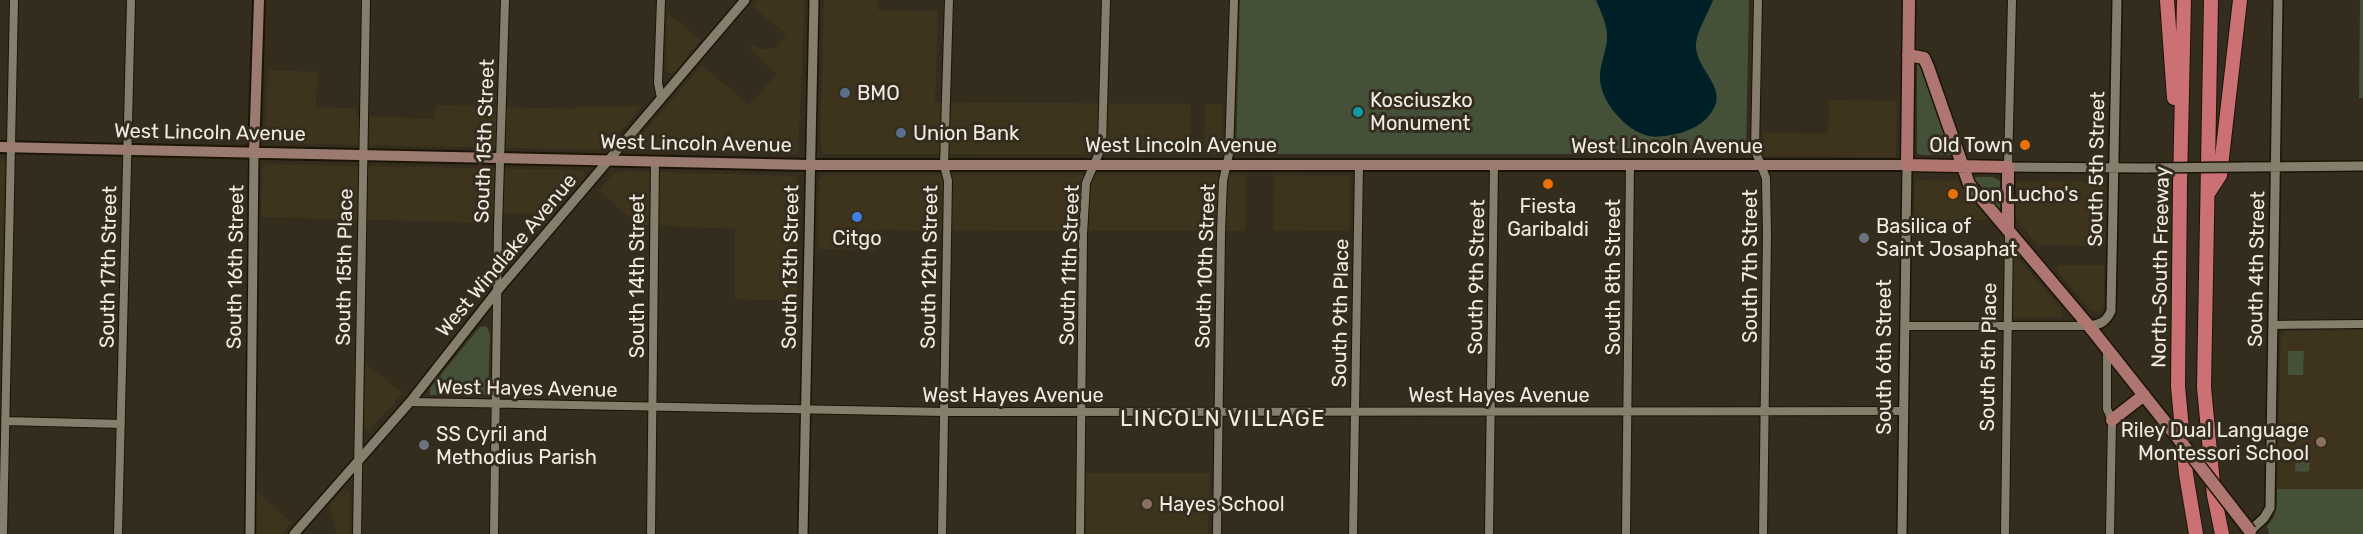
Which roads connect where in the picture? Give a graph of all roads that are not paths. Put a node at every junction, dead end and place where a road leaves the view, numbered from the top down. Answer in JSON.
{"nodes":[{"id":1,"x":14,"y":0,"type":"edge"},
{"id":2,"x":131,"y":0,"type":"edge"},
{"id":3,"x":259,"y":0,"type":"edge"},
{"id":4,"x":366,"y":0,"type":"edge"},
{"id":5,"x":505,"y":0,"type":"edge"},
{"id":6,"x":661,"y":0,"type":"edge"},
{"id":7,"x":745,"y":0,"type":"edge"},
{"id":8,"x":814,"y":0,"type":"edge"},
{"id":9,"x":949,"y":0,"type":"edge"},
{"id":10,"x":1106,"y":0,"type":"edge"},
{"id":11,"x":1234,"y":0,"type":"edge"},
{"id":12,"x":1758,"y":0,"type":"edge"},
{"id":13,"x":1909,"y":0,"type":"edge"},
{"id":14,"x":2012,"y":0,"type":"edge"},
{"id":15,"x":2118,"y":0,"type":"edge"},
{"id":16,"x":2167,"y":0,"type":"edge"},
{"id":17,"x":2184,"y":0,"type":"edge"},
{"id":18,"x":2211,"y":0,"type":"edge"},
{"id":19,"x":2238,"y":0,"type":"edge"},
{"id":20,"x":2278,"y":0,"type":"edge"},
{"id":21,"x":1908,"y":55,"type":"junction"},
{"id":22,"x":662,"y":98,"type":"junction"},
{"id":23,"x":5,"y":147,"type":"edge"},
{"id":24,"x":127,"y":150,"type":"junction"},
{"id":25,"x":254,"y":153,"type":"junction"},
{"id":26,"x":362,"y":155,"type":"junction"},
{"id":27,"x":499,"y":158,"type":"junction"},
{"id":28,"x":608,"y":160,"type":"junction"},
{"id":29,"x":655,"y":161,"type":"junction"},
{"id":30,"x":810,"y":165,"type":"junction"},
{"id":31,"x":944,"y":165,"type":"junction"},
{"id":32,"x":1095,"y":165,"type":"junction"},
{"id":33,"x":1227,"y":165,"type":"junction"},
{"id":34,"x":1359,"y":165,"type":"junction"},
{"id":35,"x":1494,"y":165,"type":"junction"},
{"id":36,"x":1630,"y":165,"type":"junction"},
{"id":37,"x":1761,"y":165,"type":"junction"},
{"id":38,"x":1907,"y":165,"type":"junction"},
{"id":39,"x":1962,"y":165,"type":"junction"},
{"id":40,"x":2008,"y":166,"type":"junction"},
{"id":41,"x":2363,"y":166,"type":"edge"},
{"id":42,"x":2275,"y":167,"type":"junction"},
{"id":43,"x":2114,"y":168,"type":"junction"},
{"id":44,"x":2180,"y":184,"type":"junction"},
{"id":45,"x":2208,"y":194,"type":"junction"},
{"id":46,"x":2008,"y":230,"type":"junction"},
{"id":47,"x":498,"y":290,"type":"junction"},
{"id":48,"x":2363,"y":324,"type":"edge"},
{"id":49,"x":2273,"y":325,"type":"junction"},
{"id":50,"x":1905,"y":326,"type":"junction"},
{"id":51,"x":2007,"y":326,"type":"junction"},
{"id":52,"x":2089,"y":326,"type":"junction"},
{"id":53,"x":2107,"y":349,"type":"junction"},
{"id":54,"x":2144,"y":395,"type":"junction"},
{"id":55,"x":410,"y":402,"type":"junction"},
{"id":56,"x":495,"y":404,"type":"junction"},
{"id":57,"x":653,"y":407,"type":"junction"},
{"id":58,"x":805,"y":410,"type":"junction"},
{"id":59,"x":1081,"y":411,"type":"junction"},
{"id":60,"x":1218,"y":411,"type":"junction"},
{"id":61,"x":1628,"y":411,"type":"junction"},
{"id":62,"x":1765,"y":411,"type":"junction"},
{"id":63,"x":1904,"y":411,"type":"junction"},
{"id":64,"x":944,"y":412,"type":"junction"},
{"id":65,"x":1354,"y":412,"type":"junction"},
{"id":66,"x":1491,"y":412,"type":"junction"},
{"id":67,"x":2112,"y":420,"type":"junction"},
{"id":68,"x":6,"y":421,"type":"junction"},
{"id":69,"x":121,"y":424,"type":"junction"},
{"id":70,"x":358,"y":459,"type":"junction"},
{"id":71,"x":2252,"y":533,"type":"edge"},
{"id":72,"x":3,"y":534,"type":"edge"},
{"id":73,"x":118,"y":534,"type":"edge"},
{"id":74,"x":250,"y":534,"type":"edge"},
{"id":75,"x":294,"y":534,"type":"edge"},
{"id":76,"x":357,"y":534,"type":"edge"},
{"id":77,"x":494,"y":534,"type":"edge"},
{"id":78,"x":651,"y":534,"type":"edge"},
{"id":79,"x":803,"y":534,"type":"edge"},
{"id":80,"x":942,"y":534,"type":"edge"},
{"id":81,"x":1080,"y":534,"type":"edge"},
{"id":82,"x":1217,"y":534,"type":"edge"},
{"id":83,"x":1353,"y":534,"type":"edge"},
{"id":84,"x":1489,"y":534,"type":"edge"},
{"id":85,"x":1626,"y":534,"type":"edge"},
{"id":86,"x":1763,"y":534,"type":"edge"},
{"id":87,"x":1902,"y":534,"type":"edge"},
{"id":88,"x":2005,"y":534,"type":"edge"},
{"id":89,"x":2110,"y":534,"type":"edge"},
{"id":90,"x":2196,"y":534,"type":"edge"},
{"id":91,"x":2222,"y":534,"type":"edge"}],
"edges":[{"from":1,"to":23,"type":"street"},
{"from":2,"to":24,"type":"street","name":"South 17th Street"},
{"from":3,"to":25,"type":"main road","name":"South 16th Street"},
{"from":4,"to":26,"type":"street","name":"South 15th Place"},
{"from":5,"to":27,"type":"street","name":"South 15th Street"},
{"from":6,"to":22,"type":"street"},
{"from":7,"to":22,"type":"street","name":"West Windlake Avenue"},
{"from":8,"to":30,"type":"street","name":"South 13th Street"},
{"from":9,"to":31,"type":"street","name":"South 12th Street"},
{"from":10,"to":32,"type":"street","name":"South 11th Street"},
{"from":11,"to":33,"type":"street","name":"South 10th Street"},
{"from":12,"to":37,"type":"street","name":"South 7th Street"},
{"from":13,"to":21,"type":"main road","name":"South 6th Street"},
{"from":14,"to":40,"type":"street","name":"South 5th Place"},
{"from":15,"to":43,"type":"street","name":"South 5th Street"},
{"from":16,"to":44,"type":"highway"},
{"from":17,"to":44,"type":"highway","name":"North-South Freeway"},
{"from":18,"to":45,"type":"highway"},
{"from":19,"to":45,"type":"highway"},
{"from":20,"to":42,"type":"street","name":"South 4th Street"},
{"from":21,"to":38,"type":"main road","name":"South 6th Street"},
{"from":21,"to":39,"type":"main road"},
{"from":22,"to":28,"type":"street","name":"West Windlake Avenue"},
{"from":23,"to":24,"type":"main road","name":"West Lincoln Avenue"},
{"from":23,"to":68,"type":"street"},
{"from":24,"to":25,"type":"main road","name":"West Lincoln Avenue"},
{"from":24,"to":69,"type":"street","name":"South 17th Street"},
{"from":25,"to":26,"type":"main road","name":"West Lincoln Avenue"},
{"from":25,"to":74,"type":"street","name":"South 16th Street"},
{"from":26,"to":27,"type":"main road","name":"West Lincoln Avenue"},
{"from":26,"to":70,"type":"street","name":"South 15th Place"},
{"from":27,"to":28,"type":"main road","name":"West Lincoln Avenue"},
{"from":27,"to":47,"type":"street","name":"South 15th Street"},
{"from":28,"to":29,"type":"main road","name":"West Lincoln Avenue"},
{"from":28,"to":47,"type":"street","name":"West Windlake Avenue"},
{"from":29,"to":30,"type":"main road","name":"West Lincoln Avenue"},
{"from":29,"to":57,"type":"street","name":"South 14th Street"},
{"from":30,"to":31,"type":"main road","name":"West Lincoln Avenue"},
{"from":30,"to":58,"type":"street","name":"South 13th Street"},
{"from":31,"to":32,"type":"main road","name":"West Lincoln Avenue"},
{"from":31,"to":64,"type":"street","name":"South 12th Street"},
{"from":32,"to":33,"type":"main road","name":"West Lincoln Avenue"},
{"from":32,"to":59,"type":"street","name":"South 11th Street"},
{"from":33,"to":34,"type":"main road","name":"West Lincoln Avenue"},
{"from":33,"to":60,"type":"street","name":"South 10th Street"},
{"from":34,"to":35,"type":"main road","name":"West Lincoln Avenue"},
{"from":34,"to":65,"type":"street","name":"South 9th Place"},
{"from":35,"to":36,"type":"main road","name":"West Lincoln Avenue"},
{"from":35,"to":66,"type":"street","name":"South 9th Street"},
{"from":36,"to":37,"type":"main road","name":"West Lincoln Avenue"},
{"from":36,"to":61,"type":"street","name":"South 8th Street"},
{"from":37,"to":38,"type":"main road","name":"West Lincoln Avenue"},
{"from":37,"to":62,"type":"street","name":"South 7th Street"},
{"from":38,"to":39,"type":"main road","name":"West Lincoln Avenue"},
{"from":38,"to":50,"type":"street","name":"South 6th Street"},
{"from":39,"to":40,"type":"main road","name":"West Lincoln Avenue"},
{"from":39,"to":46,"type":"main road"},
{"from":40,"to":43,"type":"street","name":"West Lincoln Avenue"},
{"from":40,"to":46,"type":"main road","name":"South 5th Place"},
{"from":41,"to":42,"type":"street","name":"West Lincoln Avenue"},
{"from":42,"to":43,"type":"street","name":"West Lincoln Avenue","bridge":true},
{"from":42,"to":49,"type":"street","name":"South 4th Street"},
{"from":43,"to":52,"type":"street","name":"South 5th Street"},
{"from":44,"to":90,"type":"highway","name":"North-South Freeway"},
{"from":45,"to":91,"type":"highway"},
{"from":46,"to":51,"type":"street","name":"South 5th Place"},
{"from":46,"to":52,"type":"main road"},
{"from":47,"to":55,"type":"street","name":"West Windlake Avenue"},
{"from":47,"to":56,"type":"street","name":"South 15th Street"},
{"from":48,"to":49,"type":"street"},
{"from":49,"to":71,"type":"street","name":"South 4th Street"},
{"from":50,"to":51,"type":"street"},
{"from":50,"to":63,"type":"street","name":"South 6th Street"},
{"from":51,"to":52,"type":"street"},
{"from":51,"to":88,"type":"street","name":"South 5th Place"},
{"from":52,"to":53,"type":"main road"},
{"from":53,"to":54,"type":"main road"},
{"from":53,"to":67,"type":"street"},
{"from":54,"to":67,"type":"main road"},
{"from":54,"to":71,"type":"main road","bridge":true},
{"from":55,"to":56,"type":"street","name":"West Hayes Avenue"},
{"from":55,"to":70,"type":"street","name":"West Windlake Avenue"},
{"from":56,"to":57,"type":"street","name":"West Hayes Avenue"},
{"from":56,"to":77,"type":"street","name":"South 15th Street"},
{"from":57,"to":58,"type":"street","name":"West Hayes Avenue"},
{"from":57,"to":78,"type":"street","name":"South 14th Street"},
{"from":58,"to":64,"type":"street","name":"West Hayes Avenue"},
{"from":58,"to":79,"type":"street","name":"South 13th Street"},
{"from":59,"to":60,"type":"street","name":"West Hayes Avenue"},
{"from":59,"to":64,"type":"street","name":"West Hayes Avenue"},
{"from":59,"to":81,"type":"street","name":"South 11th Street"},
{"from":60,"to":65,"type":"street","name":"West Hayes Avenue"},
{"from":60,"to":82,"type":"street","name":"South 10th Street"},
{"from":61,"to":62,"type":"street","name":"West Hayes Avenue"},
{"from":61,"to":66,"type":"street","name":"West Hayes Avenue"},
{"from":61,"to":85,"type":"street","name":"South 8th Street"},
{"from":62,"to":63,"type":"street","name":"West Hayes Avenue"},
{"from":62,"to":86,"type":"street","name":"South 7th Street"},
{"from":63,"to":87,"type":"street","name":"South 6th Street"},
{"from":64,"to":80,"type":"street","name":"South 12th Street"},
{"from":65,"to":66,"type":"street","name":"West Hayes Avenue"},
{"from":65,"to":83,"type":"street","name":"South 9th Place"},
{"from":66,"to":84,"type":"street","name":"South 9th Street"},
{"from":67,"to":89,"type":"street"},
{"from":68,"to":69,"type":"street"},
{"from":68,"to":72,"type":"street"},
{"from":69,"to":73,"type":"street","name":"South 17th Street"},
{"from":70,"to":75,"type":"street","name":"West Windlake Avenue"},
{"from":70,"to":76,"type":"street","name":"South 15th Place"}]}
